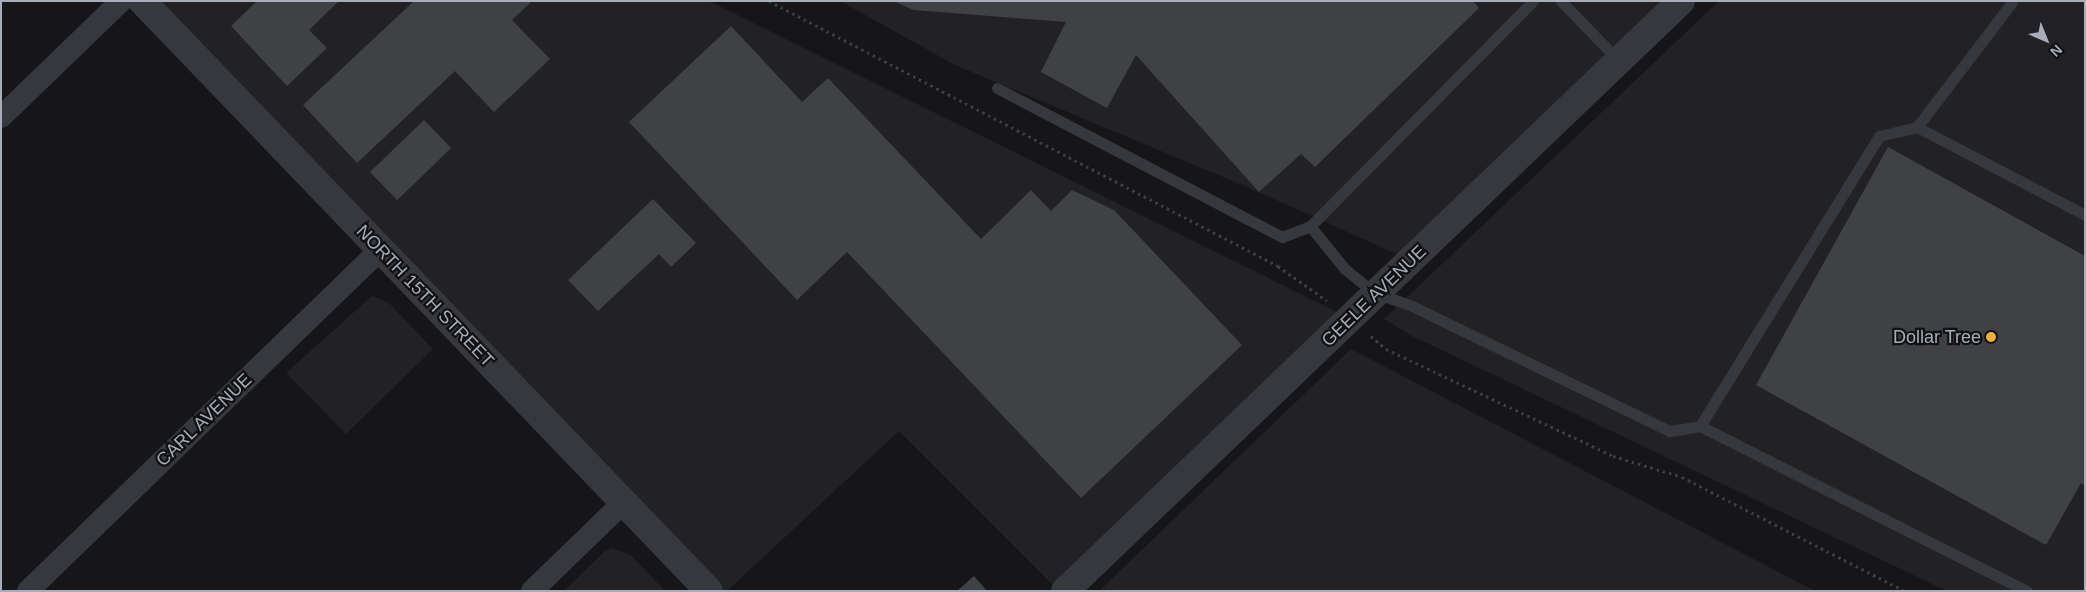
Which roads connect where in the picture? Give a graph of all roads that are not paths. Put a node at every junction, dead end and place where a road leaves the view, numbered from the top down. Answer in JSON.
{"nodes":[{"id":1,"x":121,"y":1,"type":"edge"},
{"id":2,"x":142,"y":1,"type":"edge"},
{"id":3,"x":1533,"y":1,"type":"edge"},
{"id":4,"x":1561,"y":1,"type":"edge"},
{"id":5,"x":1681,"y":1,"type":"edge"},
{"id":6,"x":2013,"y":1,"type":"edge"},
{"id":7,"x":1619,"y":61,"type":"junction"},
{"id":8,"x":997,"y":88,"type":"dead end"},
{"id":9,"x":1,"y":117,"type":"edge"},
{"id":10,"x":1917,"y":127,"type":"junction"},
{"id":11,"x":2085,"y":215,"type":"edge"},
{"id":12,"x":1310,"y":226,"type":"junction"},
{"id":13,"x":380,"y":250,"type":"junction"},
{"id":14,"x":1375,"y":293,"type":"junction"},
{"id":15,"x":1700,"y":426,"type":"junction"},
{"id":16,"x":624,"y":502,"type":"junction"},
{"id":17,"x":28,"y":591,"type":"edge"},
{"id":18,"x":532,"y":591,"type":"edge"},
{"id":19,"x":709,"y":591,"type":"edge"},
{"id":20,"x":1065,"y":591,"type":"edge"},
{"id":21,"x":2027,"y":591,"type":"edge"}],
"edges":[{"from":1,"to":9,"type":"street"},
{"from":2,"to":13,"type":"street","name":"NORTH 15TH STREET"},
{"from":3,"to":12,"type":"lane"},
{"from":4,"to":7,"type":"lane"},
{"from":5,"to":7,"type":"street","name":"GEELE AVENUE"},
{"from":6,"to":10,"type":"lane"},
{"from":7,"to":14,"type":"street","name":"GEELE AVENUE"},
{"from":8,"to":12,"type":"lane"},
{"from":10,"to":11,"type":"lane"},
{"from":10,"to":15,"type":"lane"},
{"from":12,"to":14,"type":"lane"},
{"from":13,"to":16,"type":"street","name":"NORTH 15TH STREET"},
{"from":13,"to":17,"type":"street","name":"CARL AVENUE"},
{"from":14,"to":15,"type":"lane"},
{"from":14,"to":20,"type":"street","name":"GEELE AVENUE"},
{"from":15,"to":21,"type":"lane"},
{"from":16,"to":18,"type":"street"},
{"from":16,"to":19,"type":"street","name":"NORTH 15TH STREET"}]}
